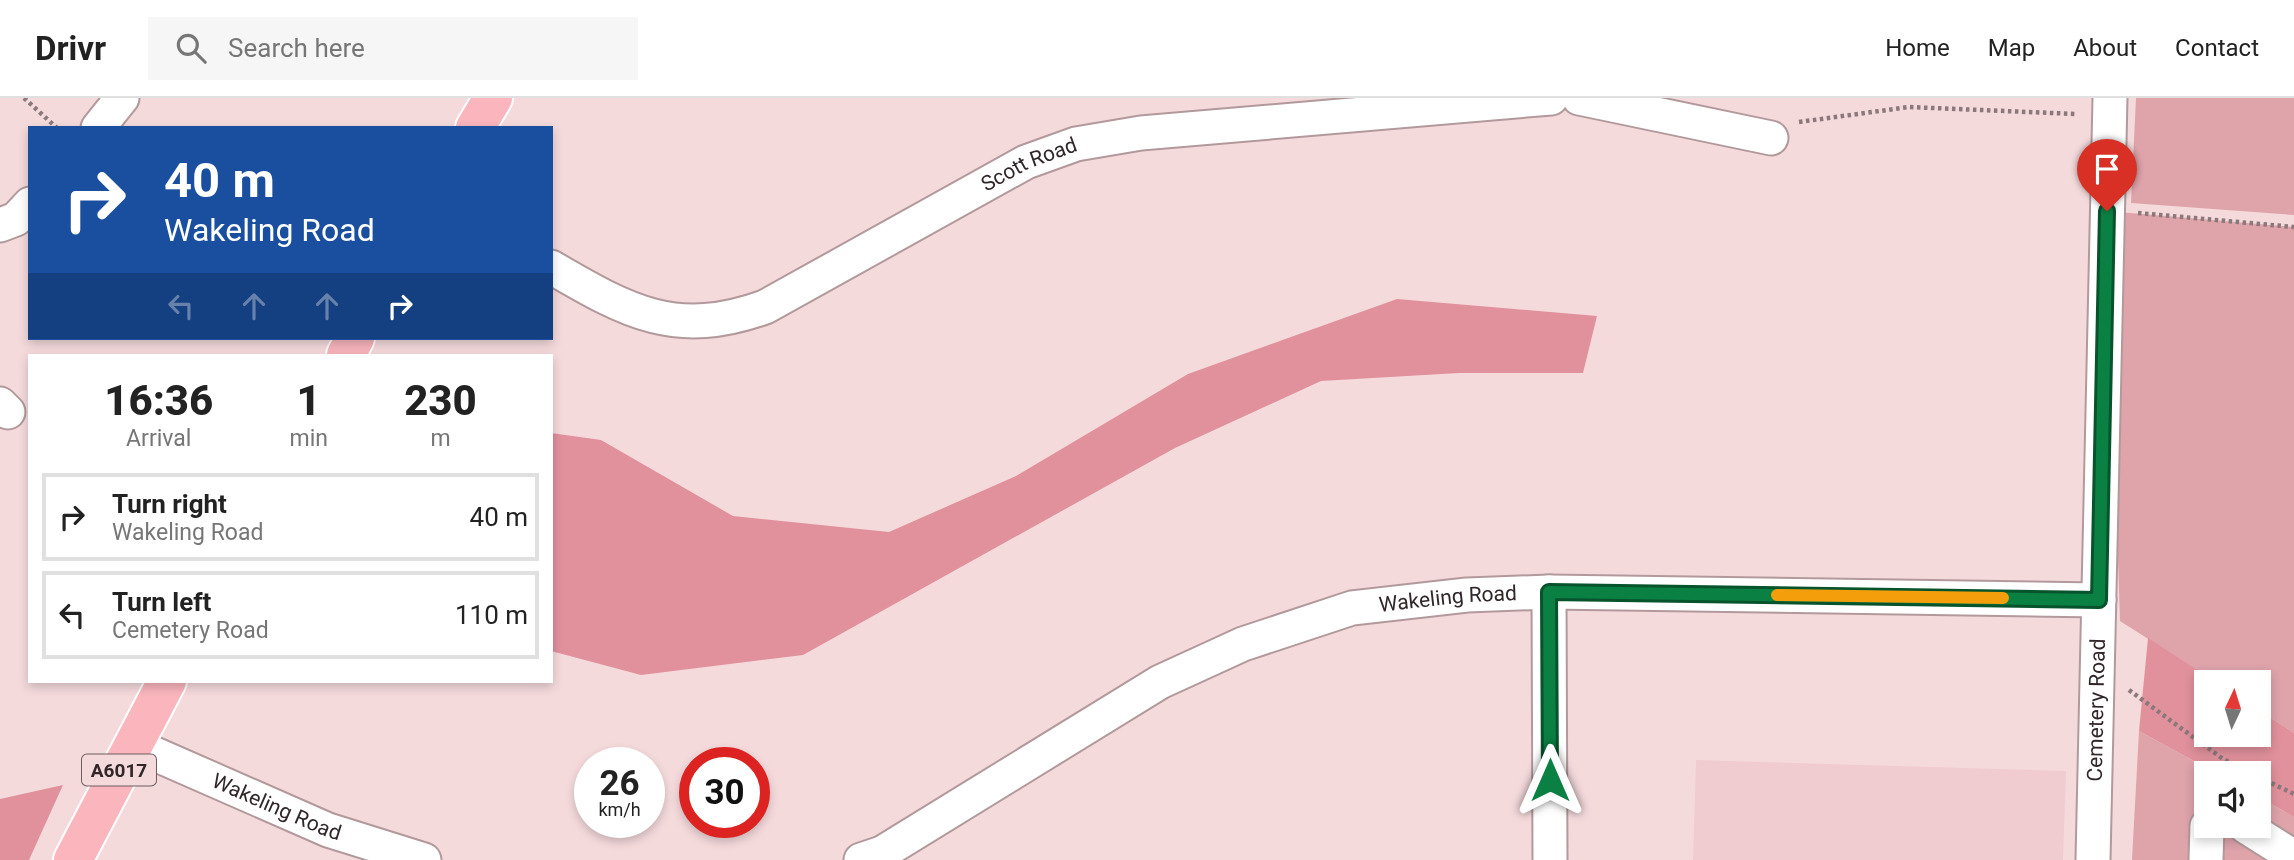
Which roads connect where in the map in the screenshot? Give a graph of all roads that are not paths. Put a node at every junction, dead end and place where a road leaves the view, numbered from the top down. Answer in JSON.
{"nodes":[{"id":1,"x":122,"y":98,"type":"edge"},
{"id":2,"x":493,"y":98,"type":"edge"},
{"id":3,"x":1551,"y":98,"type":"edge"},
{"id":4,"x":1579,"y":98,"type":"edge"},
{"id":5,"x":2110,"y":107,"type":"edge"},
{"id":6,"x":1283,"y":109,"type":"edge"},
{"id":7,"x":100,"y":126,"type":"edge"},
{"id":8,"x":476,"y":126,"type":"edge"},
{"id":9,"x":1771,"y":138,"type":"road end"},
{"id":10,"x":28,"y":206,"type":"edge"},
{"id":11,"x":0,"y":225,"type":"edge"},
{"id":12,"x":553,"y":268,"type":"edge"},
{"id":13,"x":1549,"y":592,"type":"junction"},
{"id":14,"x":2099,"y":600,"type":"junction"},
{"id":15,"x":166,"y":683,"type":"edge"},
{"id":16,"x":132,"y":744,"type":"junction"},
{"id":17,"x":2207,"y":838,"type":"edge"},
{"id":18,"x":2264,"y":838,"type":"edge"},
{"id":19,"x":2294,"y":857,"type":"edge"},
{"id":20,"x":72,"y":860,"type":"edge"},
{"id":21,"x":424,"y":860,"type":"edge"},
{"id":22,"x":861,"y":860,"type":"edge"},
{"id":23,"x":1550,"y":860,"type":"edge"},
{"id":24,"x":2093,"y":860,"type":"edge"},
{"id":25,"x":2206,"y":860,"type":"edge"}],
"edges":[{"from":1,"to":7,"type":"street"},
{"from":2,"to":8,"type":"highway"},
{"from":3,"to":6,"type":"street","name":"Scott Road"},
{"from":4,"to":9,"type":"street"},
{"from":5,"to":14,"type":"street","name":"Cemetery Road"},
{"from":6,"to":12,"type":"street","name":"Scott Road"},
{"from":10,"to":11,"type":"street"},
{"from":13,"to":14,"type":"street","name":"Wakeling Road"},
{"from":13,"to":22,"type":"street","name":"Wakeling Road"},
{"from":13,"to":23,"type":"street"},
{"from":14,"to":24,"type":"street","name":"Cemetery Road"},
{"from":15,"to":16,"type":"highway","number":"A6017"},
{"from":16,"to":20,"type":"highway","number":"A6017"},
{"from":16,"to":21,"type":"street","name":"Wakeling Road"},
{"from":17,"to":25,"type":"street"},
{"from":18,"to":19,"type":"street"}]}
